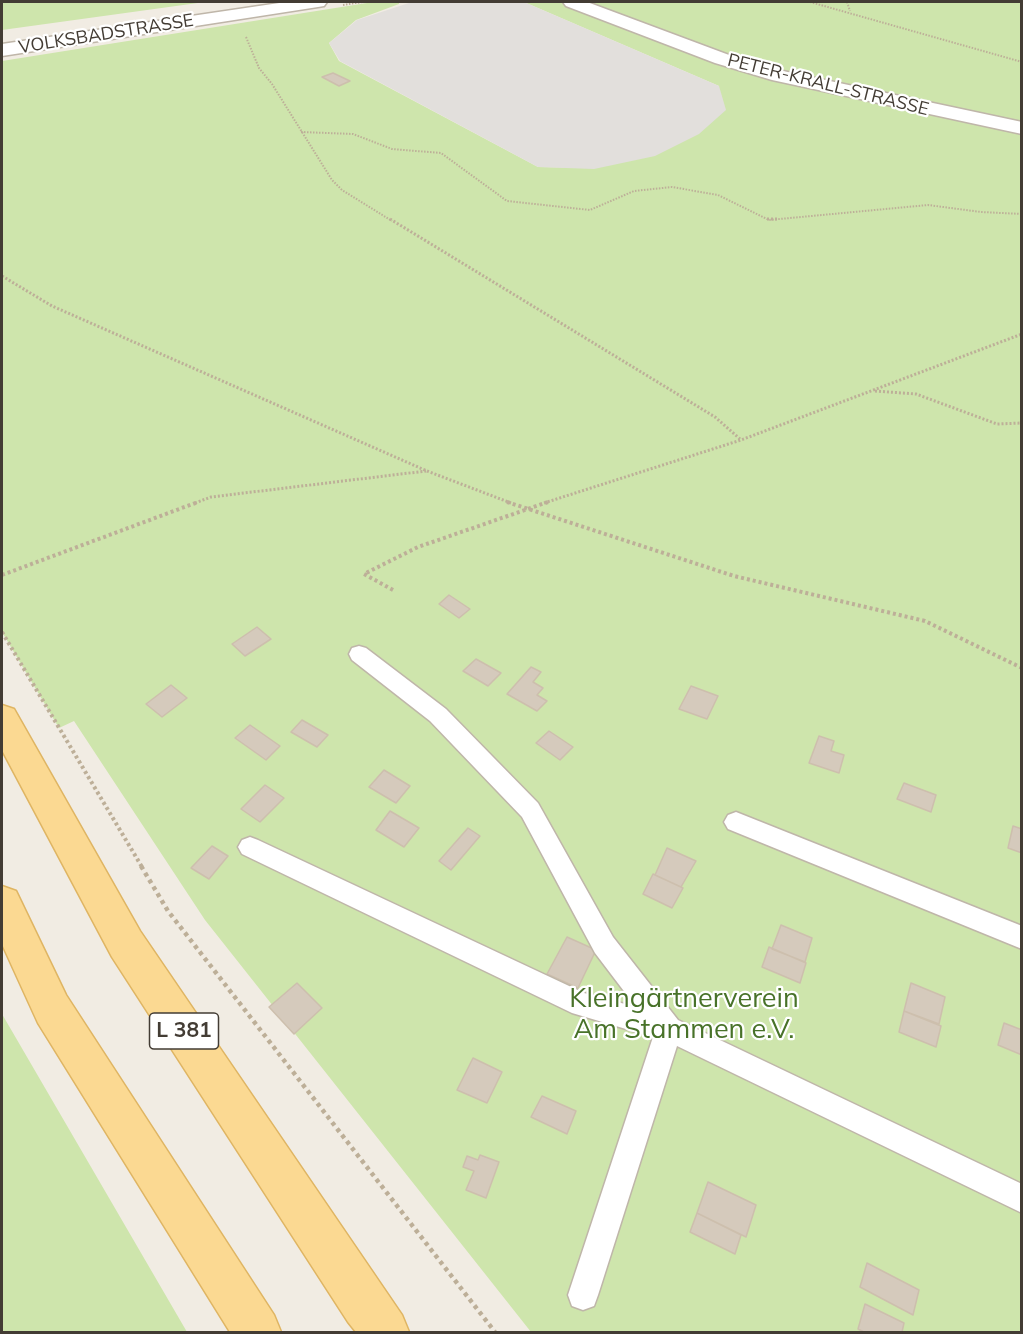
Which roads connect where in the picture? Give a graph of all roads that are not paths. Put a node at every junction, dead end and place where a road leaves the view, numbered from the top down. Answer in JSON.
{"nodes":[{"id":1,"x":318,"y":2,"type":"edge"},
{"id":2,"x":572,"y":2,"type":"edge"},
{"id":3,"x":2,"y":50,"type":"edge"},
{"id":4,"x":1022,"y":128,"type":"edge"},
{"id":5,"x":359,"y":654,"type":"dead end"},
{"id":6,"x":2,"y":719,"type":"edge"},
{"id":7,"x":736,"y":822,"type":"dead end"},
{"id":8,"x":250,"y":847,"type":"dead end"},
{"id":9,"x":2,"y":903,"type":"edge"},
{"id":10,"x":1022,"y":938,"type":"edge"},
{"id":11,"x":669,"y":1029,"type":"junction"},
{"id":12,"x":1022,"y":1199,"type":"edge"},
{"id":13,"x":583,"y":1295,"type":"dead end"},
{"id":14,"x":257,"y":1332,"type":"edge"},
{"id":15,"x":385,"y":1332,"type":"edge"}],
"edges":[{"from":1,"to":3,"type":"street","name":"VOLKSBADSTRASSE"},
{"from":2,"to":4,"type":"street","name":"PETER-KRALL-STRASSE"},
{"from":5,"to":11,"type":"lane"},
{"from":6,"to":15,"type":"main road","number":"L 381"},
{"from":7,"to":10,"type":"lane"},
{"from":8,"to":11,"type":"lane"},
{"from":9,"to":14,"type":"main road"},
{"from":11,"to":12,"type":"lane"},
{"from":11,"to":13,"type":"lane"}]}
